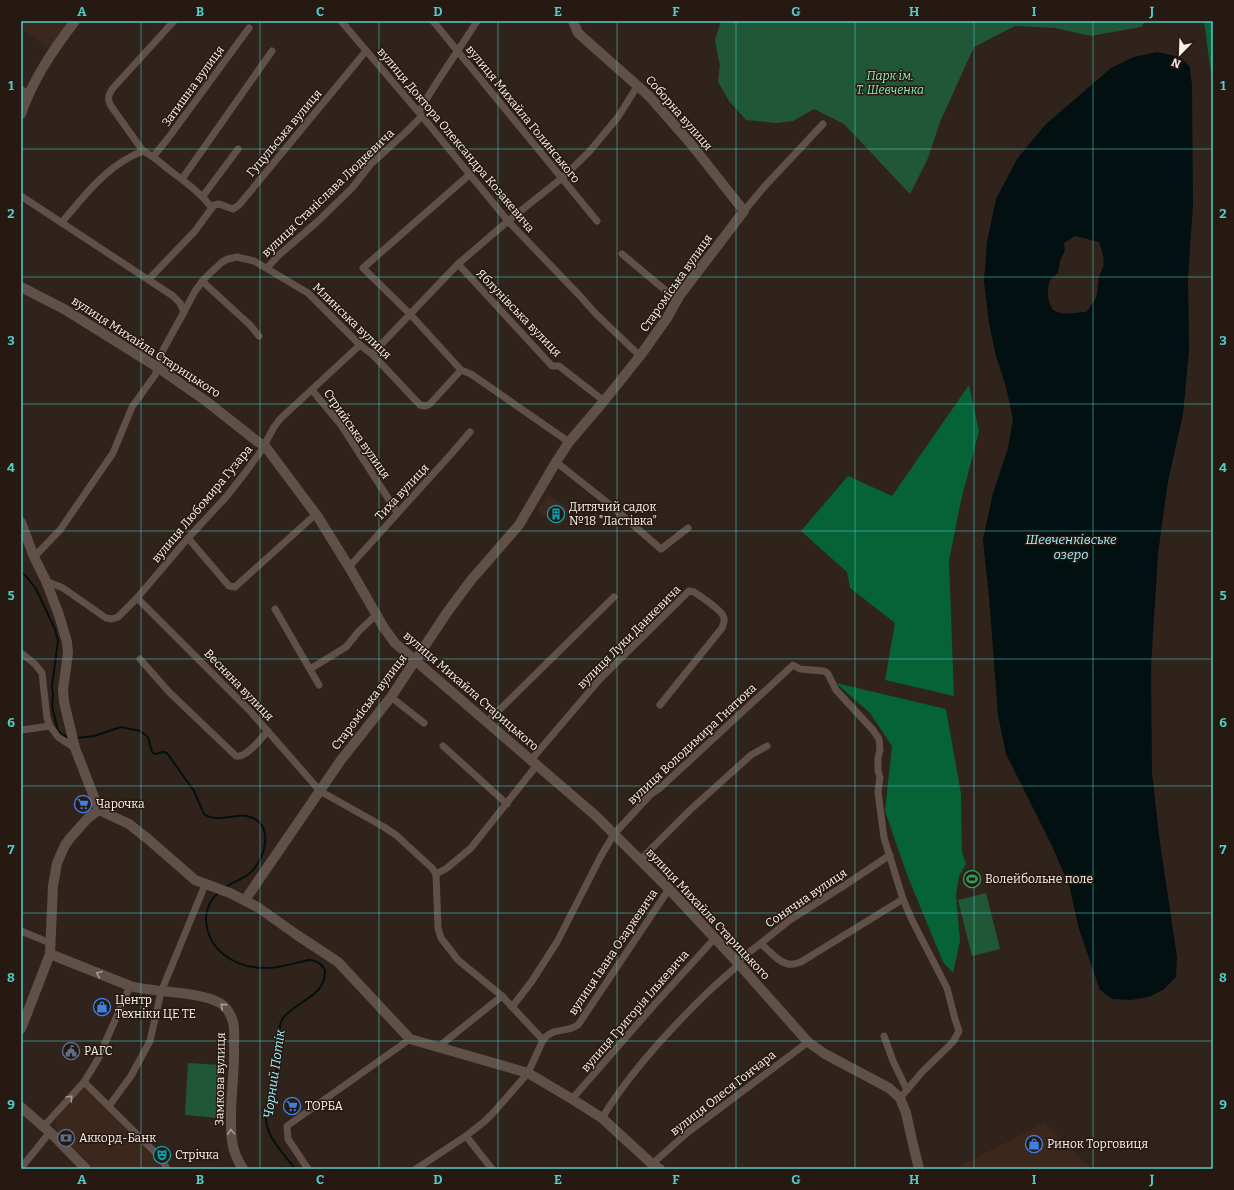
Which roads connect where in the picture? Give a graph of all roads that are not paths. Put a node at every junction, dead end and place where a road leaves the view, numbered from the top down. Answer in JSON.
{"nodes":[{"id":1,"x":75,"y":21,"type":"edge"},
{"id":2,"x":174,"y":21,"type":"edge"},
{"id":3,"x":341,"y":21,"type":"edge"},
{"id":4,"x":433,"y":21,"type":"edge"},
{"id":5,"x":477,"y":21,"type":"edge"},
{"id":6,"x":574,"y":21,"type":"edge"},
{"id":7,"x":250,"y":28,"type":"dead end"},
{"id":8,"x":272,"y":51,"type":"dead end"},
{"id":9,"x":366,"y":51,"type":"junction"},
{"id":10,"x":458,"y":51,"type":"junction"},
{"id":11,"x":638,"y":85,"type":"junction"},
{"id":12,"x":24,"y":92,"type":"edge"},
{"id":13,"x":21,"y":114,"type":"edge"},
{"id":14,"x":420,"y":114,"type":"junction"},
{"id":15,"x":823,"y":124,"type":"dead end"},
{"id":16,"x":238,"y":149,"type":"dead end"},
{"id":17,"x":142,"y":151,"type":"junction"},
{"id":18,"x":153,"y":157,"type":"junction"},
{"id":19,"x":469,"y":175,"type":"junction"},
{"id":20,"x":562,"y":178,"type":"junction"},
{"id":21,"x":182,"y":179,"type":"junction"},
{"id":22,"x":21,"y":196,"type":"edge"},
{"id":23,"x":203,"y":196,"type":"junction"},
{"id":24,"x":212,"y":208,"type":"junction"},
{"id":25,"x":744,"y":211,"type":"junction"},
{"id":26,"x":508,"y":221,"type":"junction"},
{"id":27,"x":597,"y":221,"type":"dead end"},
{"id":28,"x":62,"y":222,"type":"junction"},
{"id":29,"x":622,"y":254,"type":"dead end"},
{"id":30,"x":458,"y":264,"type":"junction"},
{"id":31,"x":266,"y":268,"type":"junction"},
{"id":32,"x":148,"y":279,"type":"junction"},
{"id":33,"x":202,"y":281,"type":"junction"},
{"id":34,"x":21,"y":287,"type":"edge"},
{"id":35,"x":677,"y":300,"type":"junction"},
{"id":36,"x":184,"y":312,"type":"junction"},
{"id":37,"x":410,"y":314,"type":"junction"},
{"id":38,"x":260,"y":336,"type":"dead end"},
{"id":39,"x":360,"y":345,"type":"junction"},
{"id":40,"x":372,"y":354,"type":"junction"},
{"id":41,"x":640,"y":356,"type":"junction"},
{"id":42,"x":157,"y":367,"type":"junction"},
{"id":43,"x":461,"y":370,"type":"junction"},
{"id":44,"x":312,"y":390,"type":"junction"},
{"id":45,"x":604,"y":401,"type":"junction"},
{"id":46,"x":470,"y":432,"type":"dead end"},
{"id":47,"x":569,"y":442,"type":"junction"},
{"id":48,"x":265,"y":446,"type":"junction"},
{"id":49,"x":556,"y":462,"type":"junction"},
{"id":50,"x":397,"y":512,"type":"junction"},
{"id":51,"x":316,"y":514,"type":"junction"},
{"id":52,"x":21,"y":522,"type":"edge"},
{"id":53,"x":688,"y":528,"type":"dead end"},
{"id":54,"x":188,"y":538,"type":"junction"},
{"id":55,"x":34,"y":557,"type":"junction"},
{"id":56,"x":349,"y":567,"type":"junction"},
{"id":57,"x":46,"y":581,"type":"junction"},
{"id":58,"x":614,"y":597,"type":"dead end"},
{"id":59,"x":137,"y":598,"type":"junction"},
{"id":60,"x":275,"y":609,"type":"dead end"},
{"id":61,"x":376,"y":615,"type":"junction"},
{"id":62,"x":21,"y":653,"type":"edge"},
{"id":63,"x":140,"y":658,"type":"dead end"},
{"id":64,"x":416,"y":661,"type":"junction"},
{"id":65,"x":310,"y":669,"type":"junction"},
{"id":66,"x":319,"y":685,"type":"dead end"},
{"id":67,"x":391,"y":697,"type":"junction"},
{"id":68,"x":660,"y":705,"type":"dead end"},
{"id":69,"x":488,"y":722,"type":"junction"},
{"id":70,"x":424,"y":723,"type":"dead end"},
{"id":71,"x":50,"y":726,"type":"junction"},
{"id":72,"x":21,"y":730,"type":"edge"},
{"id":73,"x":268,"y":731,"type":"junction"},
{"id":74,"x":443,"y":746,"type":"dead end"},
{"id":75,"x":766,"y":746,"type":"dead end"},
{"id":76,"x":75,"y":748,"type":"junction"},
{"id":77,"x":534,"y":763,"type":"junction"},
{"id":78,"x":320,"y":791,"type":"junction"},
{"id":79,"x":507,"y":804,"type":"junction"},
{"id":80,"x":99,"y":810,"type":"junction"},
{"id":81,"x":614,"y":834,"type":"junction"},
{"id":82,"x":890,"y":855,"type":"junction"},
{"id":83,"x":641,"y":860,"type":"junction"},
{"id":84,"x":436,"y":874,"type":"junction"},
{"id":85,"x":205,"y":885,"type":"junction"},
{"id":86,"x":669,"y":889,"type":"junction"},
{"id":87,"x":903,"y":899,"type":"junction"},
{"id":88,"x":244,"y":900,"type":"junction"},
{"id":89,"x":21,"y":931,"type":"edge"},
{"id":90,"x":715,"y":938,"type":"junction"},
{"id":91,"x":761,"y":944,"type":"junction"},
{"id":92,"x":50,"y":948,"type":"junction"},
{"id":93,"x":738,"y":963,"type":"junction"},
{"id":94,"x":130,"y":986,"type":"junction"},
{"id":95,"x":161,"y":992,"type":"junction"},
{"id":96,"x":502,"y":996,"type":"junction"},
{"id":97,"x":512,"y":1006,"type":"junction"},
{"id":98,"x":21,"y":1029,"type":"edge"},
{"id":99,"x":884,"y":1036,"type":"dead end"},
{"id":100,"x":410,"y":1039,"type":"junction"},
{"id":101,"x":543,"y":1040,"type":"junction"},
{"id":102,"x":808,"y":1042,"type":"junction"},
{"id":103,"x":437,"y":1048,"type":"junction"},
{"id":104,"x":528,"y":1073,"type":"junction"},
{"id":105,"x":84,"y":1082,"type":"junction"},
{"id":106,"x":904,"y":1094,"type":"junction"},
{"id":107,"x":572,"y":1099,"type":"junction"},
{"id":108,"x":109,"y":1106,"type":"junction"},
{"id":109,"x":21,"y":1107,"type":"edge"},
{"id":110,"x":602,"y":1118,"type":"junction"},
{"id":111,"x":47,"y":1129,"type":"junction"},
{"id":112,"x":466,"y":1136,"type":"junction"},
{"id":113,"x":656,"y":1166,"type":"edge"},
{"id":114,"x":21,"y":1168,"type":"edge"},
{"id":115,"x":86,"y":1169,"type":"edge"},
{"id":116,"x":167,"y":1169,"type":"edge"},
{"id":117,"x":243,"y":1169,"type":"edge"},
{"id":118,"x":308,"y":1169,"type":"edge"},
{"id":119,"x":416,"y":1169,"type":"edge"},
{"id":120,"x":492,"y":1169,"type":"edge"},
{"id":121,"x":919,"y":1169,"type":"edge"}],
"edges":[{"from":1,"to":12,"type":"street"},
{"from":2,"to":17,"type":"street"},
{"from":3,"to":9,"type":"street","name":"вулиця Доктора Олександра Козакевича"},
{"from":4,"to":10,"type":"street","name":"вулиця Михайла Голинського"},
{"from":5,"to":10,"type":"street","name":"вулиця Станіслава Людкевича"},
{"from":6,"to":11,"type":"street","name":"Соборна вулиця"},
{"from":7,"to":18,"type":"street","name":"Затишна вулиця"},
{"from":8,"to":21,"type":"street"},
{"from":9,"to":14,"type":"street","name":"вулиця Доктора Олександра Козакевича"},
{"from":9,"to":24,"type":"street","name":"Гуцульська вулиця"},
{"from":10,"to":14,"type":"street","name":"вулиця Станіслава Людкевича"},
{"from":10,"to":20,"type":"street","name":"вулиця Михайла Голинського"},
{"from":11,"to":20,"type":"street"},
{"from":11,"to":25,"type":"street","name":"Соборна вулиця"},
{"from":12,"to":13,"type":"street"},
{"from":14,"to":19,"type":"street","name":"вулиця Доктора Олександра Козакевича"},
{"from":14,"to":31,"type":"street","name":"вулиця Станіслава Людкевича"},
{"from":15,"to":25,"type":"street","name":"Староміська вулиця"},
{"from":16,"to":23,"type":"street"},
{"from":17,"to":18,"type":"street"},
{"from":17,"to":28,"type":"street"},
{"from":18,"to":21,"type":"street"},
{"from":19,"to":26,"type":"street","name":"вулиця Доктора Олександра Козакевича"},
{"from":19,"to":37,"type":"street"},
{"from":20,"to":26,"type":"street"},
{"from":20,"to":27,"type":"street","name":"вулиця Михайла Голинського"},
{"from":21,"to":23,"type":"street"},
{"from":22,"to":28,"type":"street"},
{"from":23,"to":24,"type":"street"},
{"from":24,"to":32,"type":"street"},
{"from":25,"to":35,"type":"street","name":"Староміська вулиця"},
{"from":26,"to":30,"type":"street"},
{"from":26,"to":41,"type":"street","name":"вулиця Доктора Олександра Козакевича"},
{"from":28,"to":32,"type":"street"},
{"from":29,"to":35,"type":"street"},
{"from":30,"to":37,"type":"street"},
{"from":30,"to":45,"type":"street","name":"Яблунівська вулиця"},
{"from":31,"to":33,"type":"street","name":"Млинська вулиця"},
{"from":31,"to":39,"type":"street","name":"Млинська вулиця"},
{"from":32,"to":36,"type":"street"},
{"from":33,"to":36,"type":"street","name":"Млинська вулиця"},
{"from":33,"to":38,"type":"street"},
{"from":34,"to":42,"type":"street","name":"вулиця Михайла Старицького"},
{"from":35,"to":41,"type":"street","name":"Староміська вулиця"},
{"from":36,"to":42,"type":"street","name":"Млинська вулиця"},
{"from":37,"to":40,"type":"street"},
{"from":37,"to":43,"type":"street"},
{"from":39,"to":40,"type":"street","name":"Млинська вулиця"},
{"from":39,"to":44,"type":"street","name":"вулиця Любомира Гузара"},
{"from":40,"to":43,"type":"street","name":"Млинська вулиця"},
{"from":41,"to":45,"type":"street","name":"Староміська вулиця"},
{"from":42,"to":48,"type":"street","name":"вулиця Михайла Старицького"},
{"from":42,"to":55,"type":"street","name":"Млинська вулиця"},
{"from":43,"to":47,"type":"street"},
{"from":44,"to":48,"type":"street","name":"вулиця Любомира Гузара"},
{"from":44,"to":50,"type":"street","name":"Стрийська вулиця"},
{"from":45,"to":47,"type":"street","name":"Староміська вулиця"},
{"from":46,"to":50,"type":"street","name":"Тиха вулиця"},
{"from":47,"to":49,"type":"street","name":"Староміська вулиця"},
{"from":48,"to":51,"type":"street","name":"вулиця Михайла Старицького"},
{"from":48,"to":54,"type":"street","name":"вулиця Любомира Гузара"},
{"from":49,"to":53,"type":"street"},
{"from":49,"to":64,"type":"street","name":"Староміська вулиця"},
{"from":50,"to":56,"type":"street","name":"Тиха вулиця"},
{"from":51,"to":54,"type":"street"},
{"from":51,"to":56,"type":"street","name":"вулиця Михайла Старицького"},
{"from":52,"to":55,"type":"street"},
{"from":54,"to":59,"type":"street","name":"вулиця Любомира Гузара"},
{"from":55,"to":57,"type":"street"},
{"from":56,"to":61,"type":"street","name":"вулиця Михайла Старицького"},
{"from":57,"to":59,"type":"street","name":"вулиця Любомира Гузара"},
{"from":57,"to":76,"type":"street"},
{"from":58,"to":69,"type":"street"},
{"from":59,"to":73,"type":"street","name":"Весняна вулиця"},
{"from":60,"to":65,"type":"street"},
{"from":61,"to":64,"type":"street","name":"вулиця Михайла Старицького"},
{"from":61,"to":65,"type":"street"},
{"from":62,"to":71,"type":"street"},
{"from":63,"to":73,"type":"street"},
{"from":64,"to":67,"type":"street","name":"Староміська вулиця"},
{"from":64,"to":69,"type":"street","name":"вулиця Михайла Старицького"},
{"from":65,"to":66,"type":"street"},
{"from":67,"to":70,"type":"street"},
{"from":67,"to":78,"type":"street","name":"Староміська вулиця"},
{"from":68,"to":77,"type":"street","name":"вулиця Луки Данкевича"},
{"from":69,"to":77,"type":"street","name":"вулиця Михайла Старицького"},
{"from":71,"to":72,"type":"street"},
{"from":71,"to":76,"type":"street"},
{"from":73,"to":78,"type":"street","name":"Весняна вулиця"},
{"from":74,"to":79,"type":"street"},
{"from":75,"to":83,"type":"street"},
{"from":76,"to":80,"type":"street"},
{"from":77,"to":79,"type":"street","name":"вулиця Луки Данкевича"},
{"from":77,"to":81,"type":"street","name":"вулиця Михайла Старицького"},
{"from":78,"to":84,"type":"street","name":"Весняна вулиця"},
{"from":78,"to":88,"type":"street","name":"Староміська вулиця"},
{"from":79,"to":84,"type":"street","name":"вулиця Луки Данкевича"},
{"from":80,"to":85,"type":"street"},
{"from":80,"to":92,"type":"street"},
{"from":81,"to":82,"type":"street","name":"вулиця Володимира Гнатюка"},
{"from":81,"to":83,"type":"street","name":"вулиця Михайла Старицького"},
{"from":81,"to":97,"type":"street","name":"вулиця Володимира Гнатюка"},
{"from":82,"to":87,"type":"street"},
{"from":82,"to":91,"type":"street","name":"Сонячна вулиця"},
{"from":83,"to":86,"type":"street","name":"вулиця Михайла Старицького"},
{"from":84,"to":96,"type":"street"},
{"from":85,"to":88,"type":"street"},
{"from":85,"to":95,"type":"street"},
{"from":86,"to":90,"type":"street","name":"вулиця Михайла Старицького"},
{"from":86,"to":101,"type":"street","name":"вулиця Івана Озаркевича"},
{"from":87,"to":91,"type":"street"},
{"from":87,"to":106,"type":"street"},
{"from":88,"to":100,"type":"street"},
{"from":89,"to":92,"type":"street"},
{"from":90,"to":93,"type":"street","name":"вулиця Михайла Старицького"},
{"from":90,"to":107,"type":"street","name":"вулиця Григорія Ількевича"},
{"from":91,"to":93,"type":"street","name":"Сонячна вулиця"},
{"from":94,"to":92,"type":"street","name":"Замкова вулиця","one_way":true},
{"from":92,"to":98,"type":"street"},
{"from":93,"to":102,"type":"street","name":"вулиця Михайла Старицького"},
{"from":93,"to":110,"type":"street","name":"Сонячна вулиця"},
{"from":94,"to":95,"type":"street","name":"Замкова вулиця"},
{"from":94,"to":105,"type":"street"},
{"from":95,"to":108,"type":"street"},
{"from":117,"to":95,"type":"street","name":"Замкова вулиця","one_way":true},
{"from":96,"to":97,"type":"street"},
{"from":96,"to":103,"type":"street"},
{"from":97,"to":101,"type":"street"},
{"from":99,"to":106,"type":"street"},
{"from":100,"to":103,"type":"street"},
{"from":100,"to":118,"type":"street"},
{"from":101,"to":104,"type":"street"},
{"from":102,"to":106,"type":"street","name":"вулиця Михайла Старицького"},
{"from":102,"to":113,"type":"street","name":"вулиця Олеся Гончара"},
{"from":103,"to":104,"type":"street"},
{"from":104,"to":107,"type":"street"},
{"from":104,"to":112,"type":"street"},
{"from":105,"to":108,"type":"street"},
{"from":111,"to":105,"type":"street","one_way":true},
{"from":106,"to":121,"type":"street"},
{"from":107,"to":110,"type":"street"},
{"from":108,"to":116,"type":"street"},
{"from":109,"to":111,"type":"street"},
{"from":110,"to":113,"type":"street"},
{"from":111,"to":114,"type":"street"},
{"from":111,"to":115,"type":"street"},
{"from":112,"to":119,"type":"street"},
{"from":112,"to":120,"type":"street"}]}
